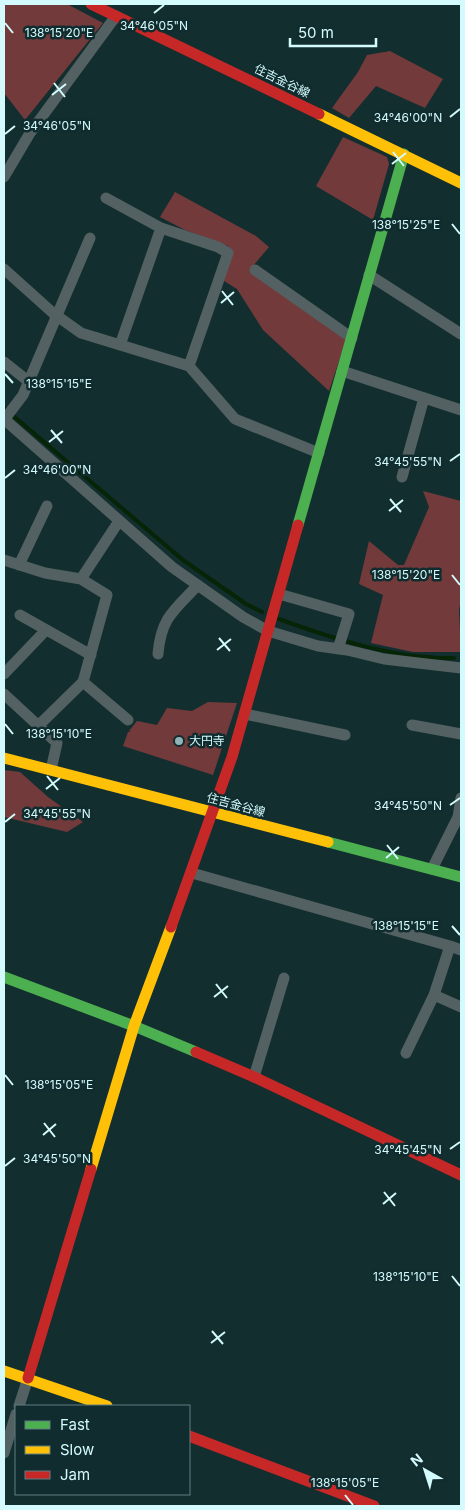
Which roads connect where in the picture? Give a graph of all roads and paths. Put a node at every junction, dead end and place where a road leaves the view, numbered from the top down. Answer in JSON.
{"nodes":[{"id":1,"x":91,"y":4,"type":"edge"},
{"id":2,"x":116,"y":16,"type":"junction"},
{"id":3,"x":404,"y":154,"type":"junction"},
{"id":4,"x":4,"y":177,"type":"edge"},
{"id":5,"x":461,"y":183,"type":"edge"},
{"id":6,"x":106,"y":198,"type":"dead end"},
{"id":7,"x":161,"y":228,"type":"junction"},
{"id":8,"x":90,"y":238,"type":"dead end"},
{"id":9,"x":4,"y":269,"type":"edge"},
{"id":10,"x":255,"y":270,"type":"dead end"},
{"id":11,"x":369,"y":275,"type":"junction"},
{"id":12,"x":56,"y":315,"type":"junction"},
{"id":13,"x":461,"y":334,"type":"edge"},
{"id":14,"x":352,"y":338,"type":"junction"},
{"id":15,"x":120,"y":345,"type":"junction"},
{"id":16,"x":4,"y":362,"type":"edge"},
{"id":17,"x":189,"y":366,"type":"junction"},
{"id":18,"x":342,"y":371,"type":"junction"},
{"id":19,"x":28,"y":382,"type":"junction"},
{"id":20,"x":424,"y":398,"type":"junction"},
{"id":21,"x":461,"y":410,"type":"edge"},
{"id":22,"x":4,"y":419,"type":"edge"},
{"id":23,"x":319,"y":453,"type":"junction"},
{"id":24,"x":402,"y":477,"type":"dead end"},
{"id":25,"x":47,"y":506,"type":"dead end"},
{"id":26,"x":119,"y":521,"type":"junction"},
{"id":27,"x":4,"y":560,"type":"edge"},
{"id":28,"x":19,"y":565,"type":"junction"},
{"id":29,"x":81,"y":579,"type":"junction"},
{"id":30,"x":198,"y":585,"type":"junction"},
{"id":31,"x":279,"y":594,"type":"junction"},
{"id":32,"x":20,"y":615,"type":"dead end"},
{"id":33,"x":46,"y":630,"type":"junction"},
{"id":34,"x":268,"y":631,"type":"junction"},
{"id":35,"x":339,"y":644,"type":"junction"},
{"id":36,"x":158,"y":654,"type":"dead end"},
{"id":37,"x":91,"y":655,"type":"junction"},
{"id":38,"x":461,"y":668,"type":"edge"},
{"id":39,"x":4,"y":674,"type":"edge"},
{"id":40,"x":83,"y":682,"type":"junction"},
{"id":41,"x":4,"y":694,"type":"edge"},
{"id":42,"x":245,"y":714,"type":"junction"},
{"id":43,"x":128,"y":720,"type":"dead end"},
{"id":44,"x":412,"y":725,"type":"dead end"},
{"id":45,"x":38,"y":726,"type":"junction"},
{"id":46,"x":461,"y":734,"type":"edge"},
{"id":47,"x":345,"y":735,"type":"dead end"},
{"id":48,"x":4,"y":758,"type":"edge"},
{"id":49,"x":51,"y":770,"type":"junction"},
{"id":50,"x":461,"y":798,"type":"edge"},
{"id":51,"x":212,"y":813,"type":"junction"},
{"id":52,"x":432,"y":869,"type":"junction"},
{"id":53,"x":192,"y":873,"type":"junction"},
{"id":54,"x":461,"y":877,"type":"edge"},
{"id":55,"x":456,"y":948,"type":"edge"},
{"id":56,"x":4,"y":977,"type":"edge"},
{"id":57,"x":284,"y":978,"type":"dead end"},
{"id":58,"x":434,"y":995,"type":"junction"},
{"id":59,"x":461,"y":1007,"type":"edge"},
{"id":60,"x":134,"y":1026,"type":"junction"},
{"id":61,"x":406,"y":1053,"type":"dead end"},
{"id":62,"x":254,"y":1077,"type":"junction"},
{"id":63,"x":461,"y":1175,"type":"edge"},
{"id":64,"x":4,"y":1371,"type":"edge"},
{"id":65,"x":28,"y":1378,"type":"junction"},
{"id":66,"x":19,"y":1405,"type":"edge"},
{"id":67,"x":104,"y":1405,"type":"edge"},
{"id":68,"x":15,"y":1417,"type":"edge"},
{"id":69,"x":190,"y":1436,"type":"edge"},
{"id":70,"x":4,"y":1453,"type":"edge"},
{"id":71,"x":374,"y":1506,"type":"edge"}],
"edges":[{"from":1,"to":2,"type":"street","name":"住吉金谷線"},
{"from":2,"to":3,"type":"street","name":"住吉金谷線"},
{"from":2,"to":4,"type":"street"},
{"from":3,"to":5,"type":"street","name":"住吉金谷線"},
{"from":3,"to":11,"type":"street"},
{"from":6,"to":7,"type":"street"},
{"from":7,"to":15,"type":"street"},
{"from":7,"to":17,"type":"street"},
{"from":8,"to":12,"type":"street"},
{"from":9,"to":12,"type":"street"},
{"from":10,"to":14,"type":"street"},
{"from":11,"to":13,"type":"street"},
{"from":11,"to":14,"type":"street"},
{"from":12,"to":15,"type":"street"},
{"from":12,"to":19,"type":"street"},
{"from":14,"to":18,"type":"street"},
{"from":15,"to":17,"type":"street"},
{"from":16,"to":19,"type":"street"},
{"from":17,"to":23,"type":"street"},
{"from":18,"to":20,"type":"street"},
{"from":18,"to":23,"type":"street"},
{"from":19,"to":22,"type":"street"},
{"from":20,"to":21,"type":"street"},
{"from":20,"to":24,"type":"street"},
{"from":22,"to":26,"type":"street"},
{"from":23,"to":31,"type":"street"},
{"from":25,"to":28,"type":"street"},
{"from":26,"to":29,"type":"street"},
{"from":26,"to":30,"type":"street"},
{"from":27,"to":28,"type":"street"},
{"from":28,"to":29,"type":"street"},
{"from":29,"to":37,"type":"street"},
{"from":30,"to":34,"type":"street"},
{"from":30,"to":36,"type":"street"},
{"from":31,"to":34,"type":"street"},
{"from":31,"to":35,"type":"street"},
{"from":32,"to":33,"type":"street"},
{"from":33,"to":37,"type":"street"},
{"from":33,"to":39,"type":"street"},
{"from":34,"to":35,"type":"street"},
{"from":34,"to":42,"type":"street"},
{"from":35,"to":38,"type":"street"},
{"from":37,"to":40,"type":"street"},
{"from":40,"to":43,"type":"street"},
{"from":40,"to":45,"type":"street"},
{"from":41,"to":45,"type":"street"},
{"from":42,"to":47,"type":"street"},
{"from":42,"to":51,"type":"street"},
{"from":44,"to":46,"type":"street"},
{"from":45,"to":49,"type":"street"},
{"from":48,"to":49,"type":"street","name":"住吉金谷線"},
{"from":49,"to":51,"type":"street","name":"住吉金谷線"},
{"from":50,"to":52,"type":"street"},
{"from":51,"to":52,"type":"street","name":"住吉金谷線"},
{"from":51,"to":53,"type":"street"},
{"from":52,"to":54,"type":"street","name":"住吉金谷線"},
{"from":53,"to":55,"type":"street"},
{"from":53,"to":60,"type":"street"},
{"from":55,"to":58,"type":"street"},
{"from":56,"to":60,"type":"street"},
{"from":57,"to":62,"type":"street"},
{"from":58,"to":59,"type":"street"},
{"from":58,"to":61,"type":"street"},
{"from":60,"to":62,"type":"street"},
{"from":60,"to":65,"type":"street"},
{"from":62,"to":63,"type":"street"},
{"from":64,"to":65,"type":"street"},
{"from":65,"to":66,"type":"street"},
{"from":65,"to":67,"type":"street"},
{"from":68,"to":70,"type":"street"},
{"from":69,"to":71,"type":"street"}]}
